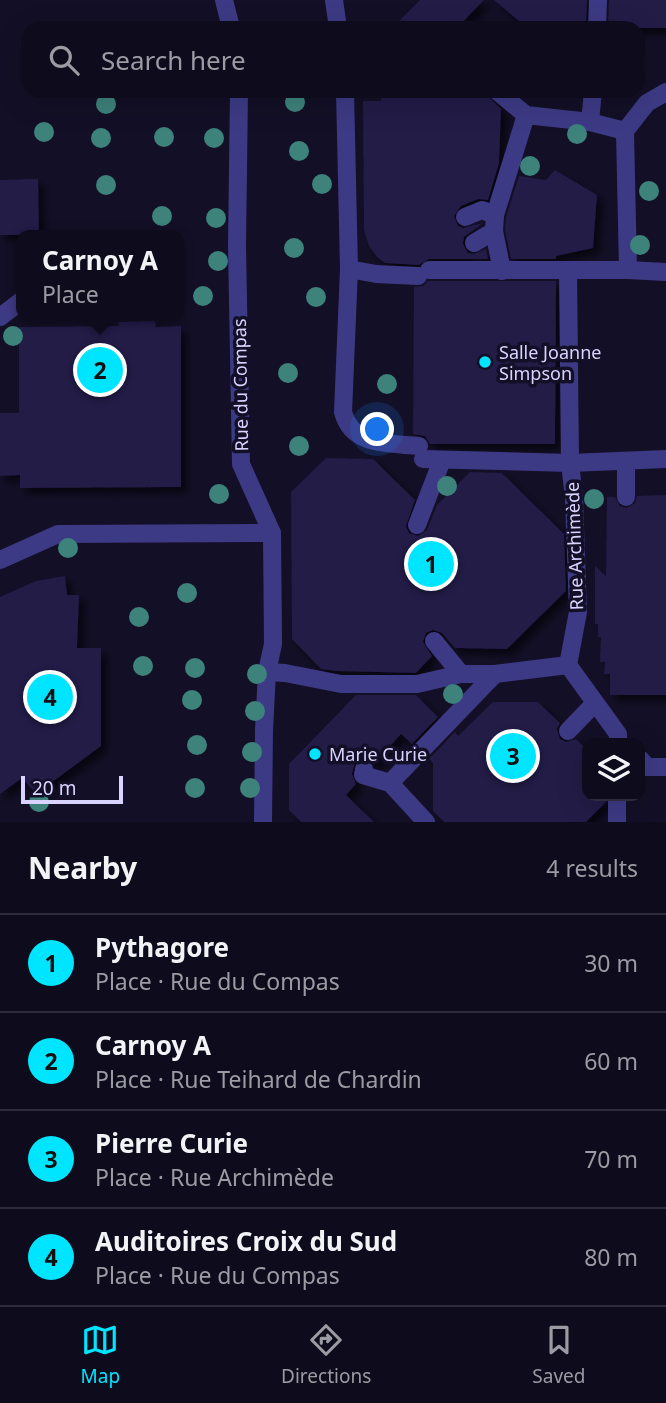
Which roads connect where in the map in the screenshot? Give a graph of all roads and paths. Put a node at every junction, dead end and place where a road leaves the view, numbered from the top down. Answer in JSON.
{"nodes":[{"id":1,"x":224,"y":0,"type":"edge"},
{"id":2,"x":334,"y":0,"type":"edge"},
{"id":3,"x":598,"y":0,"type":"edge"},
{"id":4,"x":229,"y":21,"type":"edge"},
{"id":5,"x":337,"y":21,"type":"edge"},
{"id":6,"x":597,"y":21,"type":"edge"},
{"id":7,"x":666,"y":92,"type":"edge"},
{"id":8,"x":239,"y":98,"type":"edge"},
{"id":9,"x":345,"y":98,"type":"edge"},
{"id":10,"x":506,"y":98,"type":"edge"},
{"id":11,"x":592,"y":98,"type":"edge"},
{"id":12,"x":526,"y":116,"type":"junction"},
{"id":13,"x":590,"y":122,"type":"junction"},
{"id":14,"x":625,"y":131,"type":"junction"},
{"id":15,"x":465,"y":218,"type":"dead end"},
{"id":16,"x":495,"y":223,"type":"junction"},
{"id":17,"x":474,"y":243,"type":"dead end"},
{"id":18,"x":349,"y":269,"type":"junction"},
{"id":19,"x":568,"y":270,"type":"junction"},
{"id":20,"x":628,"y":270,"type":"junction"},
{"id":21,"x":502,"y":271,"type":"junction"},
{"id":22,"x":666,"y":272,"type":"edge"},
{"id":23,"x":16,"y":305,"type":"edge"},
{"id":24,"x":0,"y":317,"type":"edge"},
{"id":25,"x":666,"y":459,"type":"edge"},
{"id":26,"x":442,"y":460,"type":"junction"},
{"id":27,"x":626,"y":461,"type":"junction"},
{"id":28,"x":570,"y":463,"type":"junction"},
{"id":29,"x":626,"y":497,"type":"dead end"},
{"id":30,"x":417,"y":525,"type":"dead end"},
{"id":31,"x":272,"y":533,"type":"junction"},
{"id":32,"x":0,"y":560,"type":"edge"},
{"id":33,"x":434,"y":642,"type":"dead end"},
{"id":34,"x":568,"y":665,"type":"junction"},
{"id":35,"x":267,"y":672,"type":"junction"},
{"id":36,"x":461,"y":674,"type":"junction"},
{"id":37,"x":495,"y":674,"type":"junction"},
{"id":38,"x":594,"y":704,"type":"junction"},
{"id":39,"x":568,"y":731,"type":"dead end"},
{"id":40,"x":620,"y":738,"type":"edge"},
{"id":41,"x":645,"y":765,"type":"edge"},
{"id":42,"x":666,"y":767,"type":"edge"},
{"id":43,"x":364,"y":769,"type":"dead end"},
{"id":44,"x":390,"y":783,"type":"junction"},
{"id":45,"x":617,"y":801,"type":"edge"},
{"id":46,"x":263,"y":822,"type":"edge"},
{"id":47,"x":425,"y":822,"type":"edge"},
{"id":48,"x":617,"y":822,"type":"edge"}],
"edges":[{"from":1,"to":4,"type":"street"},
{"from":2,"to":5,"type":"street"},
{"from":3,"to":6,"type":"street"},
{"from":7,"to":14,"type":"street"},
{"from":8,"to":31,"type":"street","name":"Rue du Compas"},
{"from":9,"to":18,"type":"street"},
{"from":10,"to":12,"type":"street"},
{"from":11,"to":13,"type":"street"},
{"from":12,"to":13,"type":"street"},
{"from":12,"to":16,"type":"street"},
{"from":13,"to":14,"type":"street"},
{"from":14,"to":20,"type":"street"},
{"from":15,"to":16,"type":"street"},
{"from":16,"to":17,"type":"street"},
{"from":16,"to":21,"type":"street"},
{"from":18,"to":21,"type":"street"},
{"from":18,"to":26,"type":"street"},
{"from":19,"to":20,"type":"street"},
{"from":19,"to":21,"type":"street"},
{"from":19,"to":28,"type":"street","name":"Rue Archimède"},
{"from":20,"to":22,"type":"street"},
{"from":23,"to":24,"type":"street"},
{"from":25,"to":27,"type":"street"},
{"from":26,"to":28,"type":"street"},
{"from":26,"to":30,"type":"street"},
{"from":27,"to":28,"type":"street"},
{"from":27,"to":29,"type":"street"},
{"from":28,"to":34,"type":"street","name":"Rue Archimède"},
{"from":31,"to":32,"type":"street"},
{"from":31,"to":35,"type":"street","name":"Rue du Compas"},
{"from":33,"to":36,"type":"street"},
{"from":34,"to":37,"type":"street"},
{"from":34,"to":38,"type":"street"},
{"from":35,"to":36,"type":"street"},
{"from":35,"to":46,"type":"street","name":"Rue du Compas"},
{"from":36,"to":37,"type":"street"},
{"from":37,"to":44,"type":"street"},
{"from":38,"to":39,"type":"street"},
{"from":38,"to":40,"type":"street"},
{"from":41,"to":42,"type":"street"},
{"from":43,"to":44,"type":"street"},
{"from":44,"to":47,"type":"street"},
{"from":45,"to":48,"type":"street"}]}
